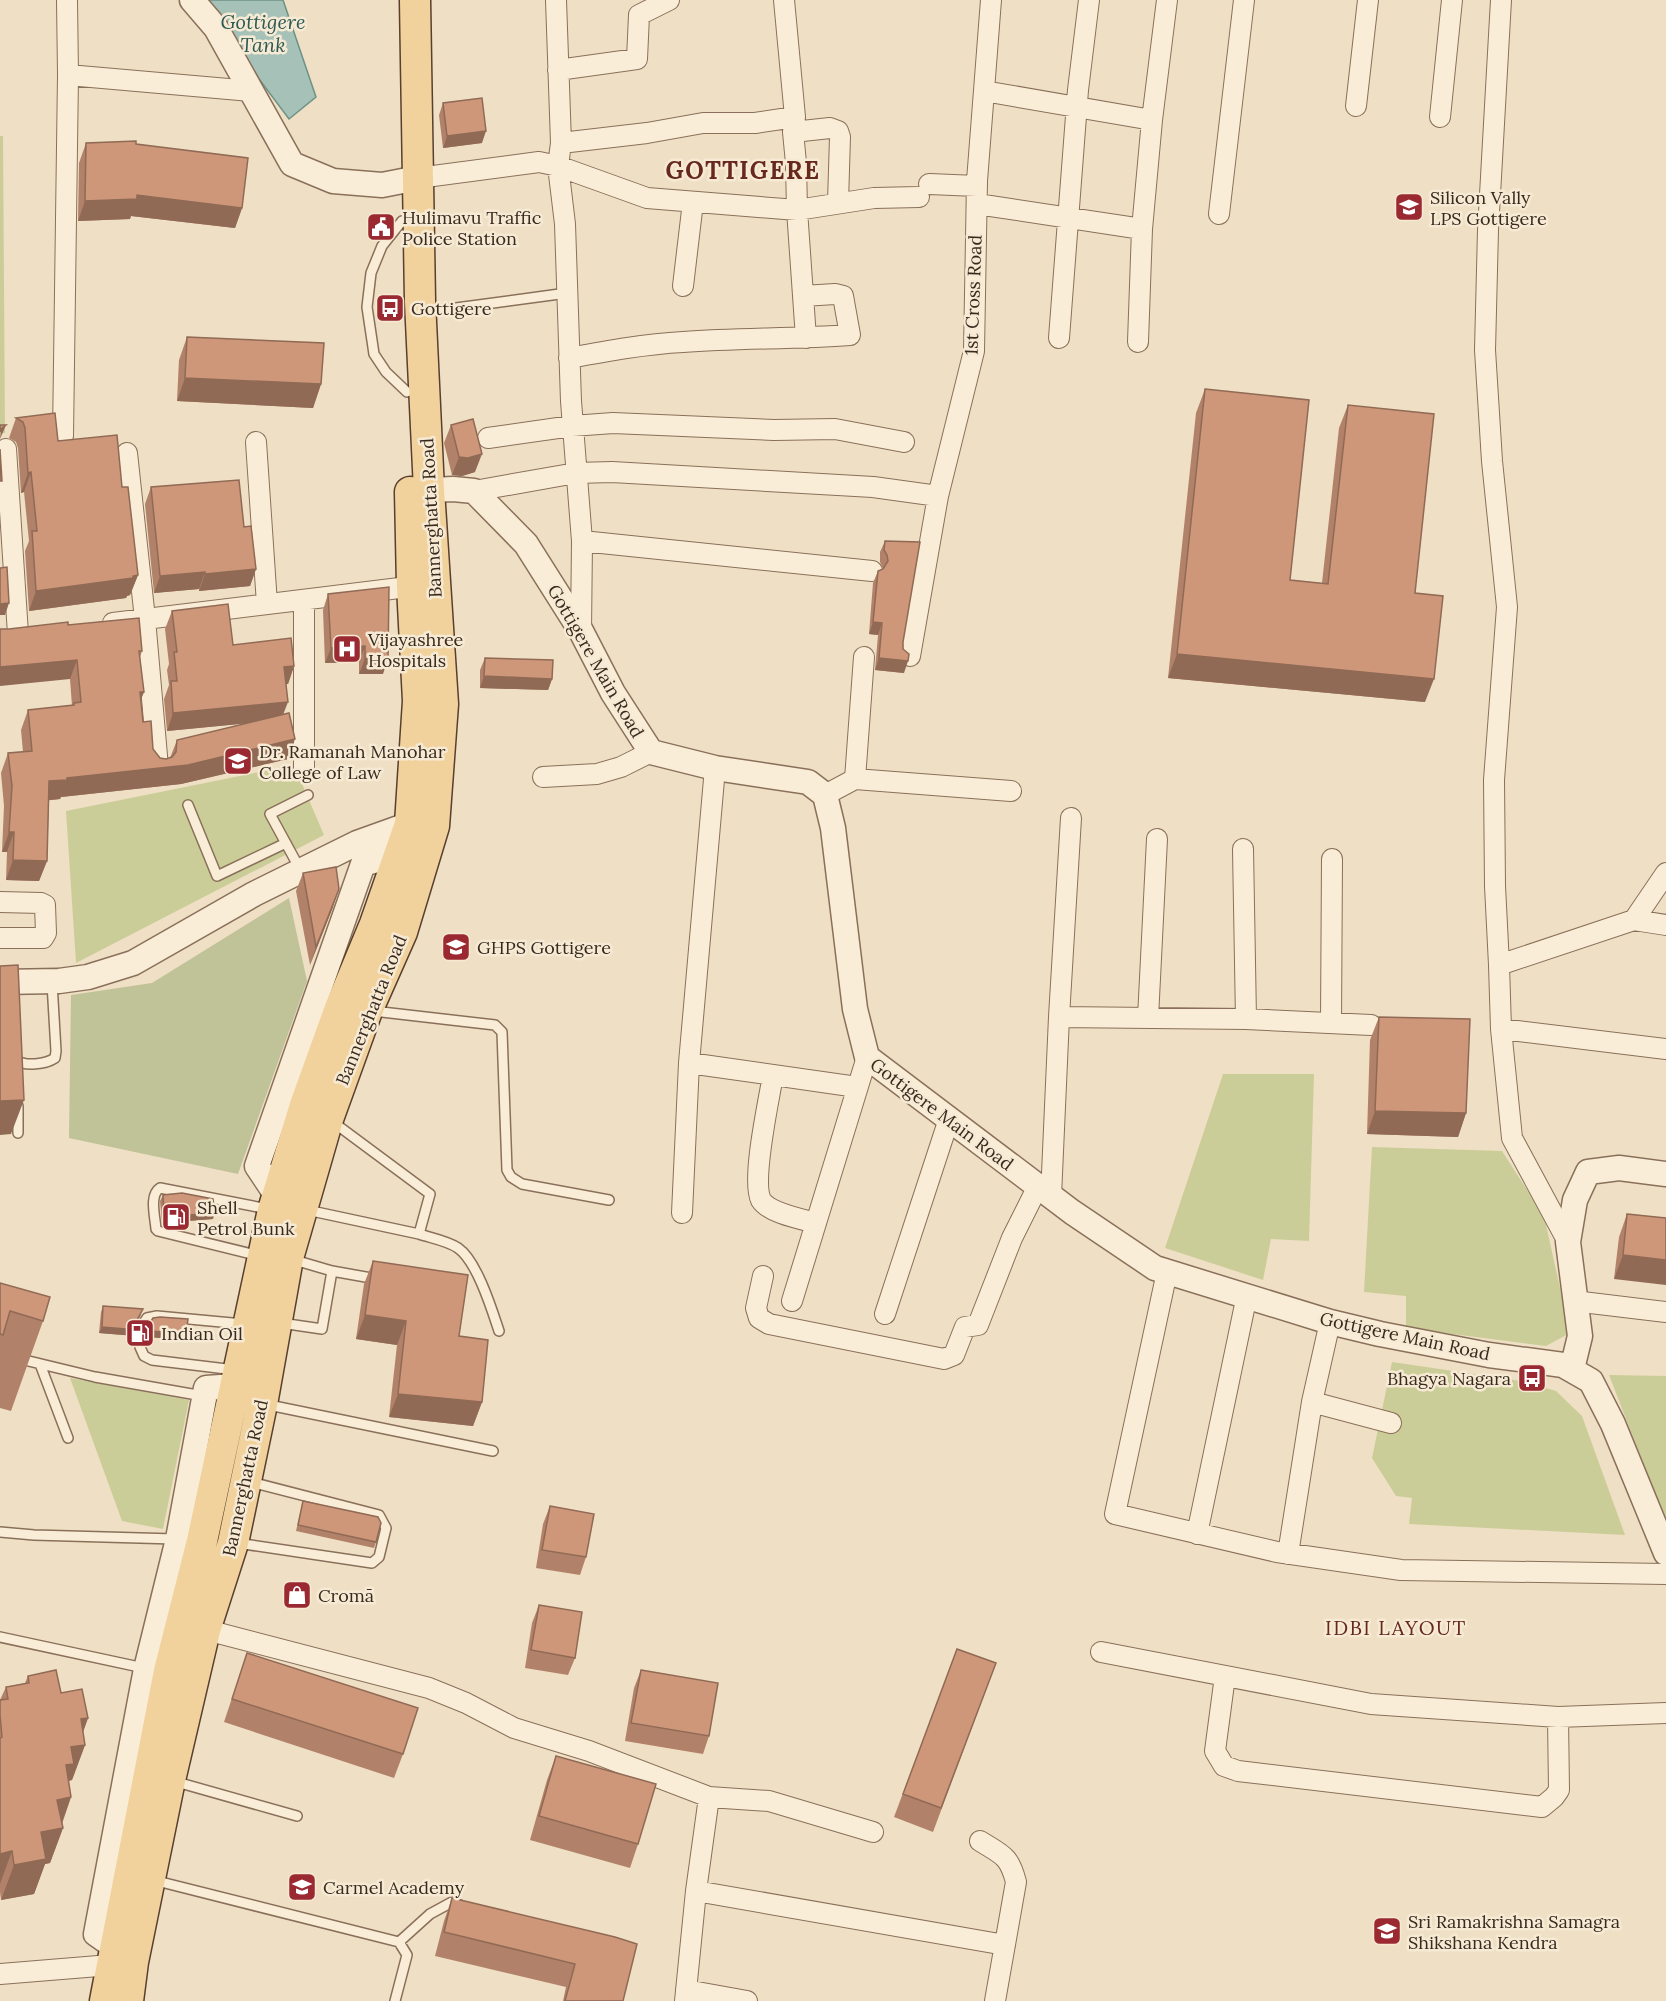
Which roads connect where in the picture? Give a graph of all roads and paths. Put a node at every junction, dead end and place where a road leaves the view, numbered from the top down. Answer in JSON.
{"nodes":[{"id":1,"x":67,"y":0,"type":"edge"},
{"id":2,"x":192,"y":0,"type":"edge"},
{"id":3,"x":397,"y":0,"type":"edge"},
{"id":4,"x":416,"y":0,"type":"edge"},
{"id":5,"x":555,"y":0,"type":"edge"},
{"id":6,"x":669,"y":0,"type":"edge"},
{"id":7,"x":784,"y":0,"type":"edge"},
{"id":8,"x":991,"y":0,"type":"edge"},
{"id":9,"x":1089,"y":0,"type":"edge"},
{"id":10,"x":1167,"y":0,"type":"edge"},
{"id":11,"x":1244,"y":0,"type":"edge"},
{"id":12,"x":1368,"y":0,"type":"edge"},
{"id":13,"x":1452,"y":0,"type":"edge"},
{"id":14,"x":1502,"y":0,"type":"edge"},
{"id":15,"x":558,"y":70,"type":"junction"},
{"id":16,"x":68,"y":75,"type":"junction"},
{"id":17,"x":251,"y":92,"type":"junction"},
{"id":18,"x":984,"y":92,"type":"junction"},
{"id":19,"x":1077,"y":106,"type":"junction"},
{"id":20,"x":1356,"y":106,"type":"dead end"},
{"id":21,"x":1440,"y":117,"type":"dead end"},
{"id":22,"x":1152,"y":120,"type":"junction"},
{"id":23,"x":794,"y":124,"type":"junction"},
{"id":24,"x":561,"y":143,"type":"junction"},
{"id":25,"x":558,"y":166,"type":"junction"},
{"id":26,"x":410,"y":180,"type":"junction"},
{"id":27,"x":977,"y":195,"type":"junction"},
{"id":28,"x":693,"y":202,"type":"junction"},
{"id":29,"x":838,"y":202,"type":"junction"},
{"id":30,"x":797,"y":210,"type":"junction"},
{"id":31,"x":1219,"y":214,"type":"dead end"},
{"id":32,"x":1069,"y":218,"type":"junction"},
{"id":33,"x":1142,"y":229,"type":"junction"},
{"id":34,"x":683,"y":286,"type":"dead end"},
{"id":35,"x":567,"y":293,"type":"junction"},
{"id":36,"x":803,"y":296,"type":"junction"},
{"id":37,"x":420,"y":313,"type":"junction"},
{"id":38,"x":806,"y":338,"type":"junction"},
{"id":39,"x":1059,"y":338,"type":"dead end"},
{"id":40,"x":1138,"y":342,"type":"dead end"},
{"id":41,"x":569,"y":358,"type":"junction"},
{"id":42,"x":572,"y":426,"type":"junction"},
{"id":43,"x":63,"y":436,"type":"dead end"},
{"id":44,"x":488,"y":438,"type":"dead end"},
{"id":45,"x":256,"y":442,"type":"dead end"},
{"id":46,"x":904,"y":442,"type":"dead end"},
{"id":47,"x":6,"y":449,"type":"dead end"},
{"id":48,"x":127,"y":453,"type":"dead end"},
{"id":49,"x":576,"y":473,"type":"junction"},
{"id":50,"x":420,"y":490,"type":"junction"},
{"id":51,"x":474,"y":491,"type":"junction"},
{"id":52,"x":938,"y":496,"type":"junction"},
{"id":53,"x":582,"y":541,"type":"junction"},
{"id":54,"x":872,"y":571,"type":"dead end"},
{"id":55,"x":424,"y":585,"type":"junction"},
{"id":56,"x":304,"y":600,"type":"junction"},
{"id":57,"x":267,"y":604,"type":"junction"},
{"id":58,"x":145,"y":619,"type":"junction"},
{"id":59,"x":99,"y":624,"type":"edge"},
{"id":60,"x":581,"y":631,"type":"junction"},
{"id":61,"x":41,"y":632,"type":"edge"},
{"id":62,"x":9,"y":635,"type":"edge"},
{"id":63,"x":910,"y":656,"type":"edge"},
{"id":64,"x":864,"y":657,"type":"dead end"},
{"id":65,"x":651,"y":752,"type":"junction"},
{"id":66,"x":159,"y":766,"type":"edge"},
{"id":67,"x":715,"y":768,"type":"junction"},
{"id":68,"x":304,"y":771,"type":"dead end"},
{"id":69,"x":543,"y":777,"type":"dead end"},
{"id":70,"x":855,"y":779,"type":"junction"},
{"id":71,"x":1011,"y":792,"type":"dead end"},
{"id":72,"x":308,"y":795,"type":"dead end"},
{"id":73,"x":825,"y":795,"type":"junction"},
{"id":74,"x":188,"y":805,"type":"dead end"},
{"id":75,"x":1071,"y":818,"type":"dead end"},
{"id":76,"x":422,"y":825,"type":"junction"},
{"id":77,"x":1157,"y":839,"type":"dead end"},
{"id":78,"x":286,"y":843,"type":"junction"},
{"id":79,"x":1244,"y":849,"type":"dead end"},
{"id":80,"x":1332,"y":859,"type":"dead end"},
{"id":81,"x":301,"y":870,"type":"junction"},
{"id":82,"x":1666,"y":873,"type":"edge"},
{"id":83,"x":0,"y":902,"type":"edge"},
{"id":84,"x":1634,"y":920,"type":"junction"},
{"id":85,"x":1666,"y":925,"type":"edge"},
{"id":86,"x":0,"y":938,"type":"edge"},
{"id":87,"x":1499,"y":965,"type":"junction"},
{"id":88,"x":52,"y":981,"type":"junction"},
{"id":89,"x":8,"y":986,"type":"edge"},
{"id":90,"x":368,"y":1011,"type":"junction"},
{"id":91,"x":1059,"y":1017,"type":"junction"},
{"id":92,"x":1148,"y":1018,"type":"junction"},
{"id":93,"x":1246,"y":1019,"type":"junction"},
{"id":94,"x":1331,"y":1023,"type":"junction"},
{"id":95,"x":1371,"y":1024,"type":"dead end"},
{"id":96,"x":1501,"y":1029,"type":"junction"},
{"id":97,"x":14,"y":1039,"type":"edge"},
{"id":98,"x":1666,"y":1049,"type":"edge"},
{"id":99,"x":867,"y":1057,"type":"junction"},
{"id":100,"x":16,"y":1060,"type":"junction"},
{"id":101,"x":689,"y":1063,"type":"junction"},
{"id":102,"x":16,"y":1071,"type":"edge"},
{"id":103,"x":773,"y":1075,"type":"junction"},
{"id":104,"x":857,"y":1087,"type":"junction"},
{"id":105,"x":17,"y":1091,"type":"edge"},
{"id":106,"x":328,"y":1119,"type":"junction"},
{"id":107,"x":949,"y":1119,"type":"junction"},
{"id":108,"x":18,"y":1133,"type":"dead end"},
{"id":109,"x":1666,"y":1174,"type":"edge"},
{"id":110,"x":1045,"y":1191,"type":"junction"},
{"id":111,"x":609,"y":1200,"type":"dead end"},
{"id":112,"x":284,"y":1205,"type":"junction"},
{"id":113,"x":682,"y":1213,"type":"dead end"},
{"id":114,"x":816,"y":1224,"type":"junction"},
{"id":115,"x":419,"y":1233,"type":"junction"},
{"id":116,"x":1568,"y":1242,"type":"junction"},
{"id":117,"x":275,"y":1257,"type":"junction"},
{"id":118,"x":332,"y":1271,"type":"junction"},
{"id":119,"x":1167,"y":1272,"type":"junction"},
{"id":120,"x":763,"y":1276,"type":"dead end"},
{"id":121,"x":388,"y":1281,"type":"edge"},
{"id":122,"x":1247,"y":1295,"type":"junction"},
{"id":123,"x":792,"y":1301,"type":"dead end"},
{"id":124,"x":1574,"y":1301,"type":"junction"},
{"id":125,"x":1666,"y":1312,"type":"edge"},
{"id":126,"x":885,"y":1314,"type":"dead end"},
{"id":127,"x":1330,"y":1322,"type":"junction"},
{"id":128,"x":262,"y":1323,"type":"junction"},
{"id":129,"x":142,"y":1326,"type":"edge"},
{"id":130,"x":499,"y":1331,"type":"dead end"},
{"id":131,"x":140,"y":1347,"type":"dead end"},
{"id":132,"x":0,"y":1354,"type":"edge"},
{"id":133,"x":40,"y":1364,"type":"junction"},
{"id":134,"x":1572,"y":1369,"type":"junction"},
{"id":135,"x":237,"y":1378,"type":"junction"},
{"id":136,"x":204,"y":1397,"type":"junction"},
{"id":137,"x":1312,"y":1402,"type":"junction"},
{"id":138,"x":262,"y":1404,"type":"junction"},
{"id":139,"x":1391,"y":1423,"type":"dead end"},
{"id":140,"x":68,"y":1438,"type":"dead end"},
{"id":141,"x":493,"y":1451,"type":"dead end"},
{"id":142,"x":246,"y":1480,"type":"junction"},
{"id":143,"x":0,"y":1532,"type":"edge"},
{"id":144,"x":1197,"y":1534,"type":"junction"},
{"id":145,"x":190,"y":1540,"type":"junction"},
{"id":146,"x":233,"y":1543,"type":"junction"},
{"id":147,"x":1666,"y":1553,"type":"edge"},
{"id":148,"x":1288,"y":1554,"type":"junction"},
{"id":149,"x":1666,"y":1574,"type":"edge"},
{"id":150,"x":194,"y":1627,"type":"junction"},
{"id":151,"x":0,"y":1637,"type":"edge"},
{"id":152,"x":1101,"y":1652,"type":"dead end"},
{"id":153,"x":158,"y":1670,"type":"junction"},
{"id":154,"x":1225,"y":1676,"type":"junction"},
{"id":155,"x":1666,"y":1713,"type":"edge"},
{"id":156,"x":1558,"y":1717,"type":"junction"},
{"id":157,"x":170,"y":1780,"type":"junction"},
{"id":158,"x":709,"y":1797,"type":"junction"},
{"id":159,"x":297,"y":1816,"type":"dead end"},
{"id":160,"x":873,"y":1832,"type":"dead end"},
{"id":161,"x":980,"y":1841,"type":"dead end"},
{"id":162,"x":151,"y":1879,"type":"junction"},
{"id":163,"x":696,"y":1892,"type":"junction"},
{"id":164,"x":473,"y":1909,"type":"edge"},
{"id":165,"x":399,"y":1942,"type":"junction"},
{"id":166,"x":1005,"y":1945,"type":"junction"},
{"id":167,"x":121,"y":1959,"type":"junction"},
{"id":168,"x":0,"y":1974,"type":"edge"},
{"id":169,"x":685,"y":1996,"type":"edge"},
{"id":170,"x":105,"y":2001,"type":"edge"},
{"id":171,"x":128,"y":2001,"type":"edge"},
{"id":172,"x":395,"y":2001,"type":"edge"},
{"id":173,"x":747,"y":2001,"type":"edge"},
{"id":174,"x":995,"y":2001,"type":"edge"}],
"edges":[{"from":1,"to":16,"type":"street"},
{"from":2,"to":17,"type":"street"},
{"from":3,"to":26,"type":"main road","name":"Bannerghatta Road"},
{"from":4,"to":26,"type":"main road","name":"Bannerghatta Road"},
{"from":5,"to":15,"type":"street"},
{"from":6,"to":15,"type":"street"},
{"from":7,"to":23,"type":"street"},
{"from":8,"to":18,"type":"street","name":"1st Cross Road"},
{"from":9,"to":19,"type":"street"},
{"from":10,"to":22,"type":"street"},
{"from":11,"to":31,"type":"street"},
{"from":12,"to":20,"type":"street"},
{"from":13,"to":21,"type":"street"},
{"from":14,"to":87,"type":"street"},
{"from":15,"to":24,"type":"street"},
{"from":16,"to":17,"type":"street"},
{"from":16,"to":43,"type":"street"},
{"from":17,"to":26,"type":"street"},
{"from":18,"to":19,"type":"street"},
{"from":18,"to":27,"type":"street","name":"1st Cross Road"},
{"from":19,"to":22,"type":"street"},
{"from":19,"to":32,"type":"street"},
{"from":22,"to":33,"type":"street"},
{"from":23,"to":24,"type":"street"},
{"from":23,"to":29,"type":"street"},
{"from":23,"to":30,"type":"street"},
{"from":24,"to":25,"type":"street"},
{"from":25,"to":26,"type":"street"},
{"from":25,"to":28,"type":"street"},
{"from":25,"to":35,"type":"street"},
{"from":26,"to":37,"type":"main road","name":"Bannerghatta Road"},
{"from":26,"to":50,"type":"main road","name":"Bannerghatta Road"},
{"from":27,"to":29,"type":"street"},
{"from":27,"to":32,"type":"street"},
{"from":27,"to":52,"type":"street","name":"1st Cross Road"},
{"from":28,"to":30,"type":"street"},
{"from":28,"to":34,"type":"street"},
{"from":29,"to":30,"type":"street"},
{"from":30,"to":36,"type":"street"},
{"from":32,"to":33,"type":"street"},
{"from":32,"to":39,"type":"street"},
{"from":33,"to":40,"type":"street"},
{"from":35,"to":37,"type":"lane"},
{"from":35,"to":41,"type":"street"},
{"from":36,"to":38,"type":"street"},
{"from":36,"to":38,"type":"street"},
{"from":37,"to":50,"type":"main road","name":"Bannerghatta Road"},
{"from":38,"to":41,"type":"street"},
{"from":41,"to":42,"type":"street"},
{"from":42,"to":44,"type":"street"},
{"from":42,"to":46,"type":"street"},
{"from":42,"to":49,"type":"street"},
{"from":45,"to":57,"type":"street"},
{"from":47,"to":62,"type":"street"},
{"from":48,"to":58,"type":"street"},
{"from":49,"to":51,"type":"street"},
{"from":49,"to":52,"type":"street"},
{"from":49,"to":53,"type":"street"},
{"from":50,"to":51,"type":"street"},
{"from":50,"to":55,"type":"main road","name":"Bannerghatta Road"},
{"from":51,"to":60,"type":"street","name":"Gottigere Main Road"},
{"from":52,"to":63,"type":"street","name":"1st Cross Road"},
{"from":53,"to":54,"type":"street"},
{"from":53,"to":60,"type":"street"},
{"from":55,"to":56,"type":"street"},
{"from":55,"to":76,"type":"main road","name":"Bannerghatta Road"},
{"from":56,"to":57,"type":"street"},
{"from":56,"to":68,"type":"street"},
{"from":57,"to":58,"type":"street"},
{"from":58,"to":59,"type":"street"},
{"from":58,"to":66,"type":"street"},
{"from":60,"to":65,"type":"street","name":"Gottigere Main Road"},
{"from":61,"to":62,"type":"street"},
{"from":64,"to":70,"type":"street"},
{"from":65,"to":67,"type":"street","name":"Gottigere Main Road"},
{"from":65,"to":69,"type":"street"},
{"from":67,"to":73,"type":"street","name":"Gottigere Main Road"},
{"from":67,"to":101,"type":"street"},
{"from":70,"to":71,"type":"street"},
{"from":70,"to":73,"type":"street"},
{"from":72,"to":78,"type":"lane"},
{"from":73,"to":99,"type":"street","name":"Gottigere Main Road"},
{"from":74,"to":78,"type":"lane"},
{"from":75,"to":91,"type":"street"},
{"from":76,"to":81,"type":"street"},
{"from":76,"to":90,"type":"main road","name":"Bannerghatta Road"},
{"from":76,"to":112,"type":"main road"},
{"from":77,"to":92,"type":"street"},
{"from":78,"to":81,"type":"lane"},
{"from":79,"to":93,"type":"street"},
{"from":80,"to":94,"type":"street"},
{"from":81,"to":88,"type":"street"},
{"from":82,"to":84,"type":"street"},
{"from":83,"to":86,"type":"street"},
{"from":84,"to":85,"type":"street"},
{"from":84,"to":87,"type":"street"},
{"from":87,"to":96,"type":"street"},
{"from":88,"to":89,"type":"street"},
{"from":88,"to":100,"type":"lane"},
{"from":90,"to":106,"type":"main road","name":"Bannerghatta Road"},
{"from":90,"to":111,"type":"lane"},
{"from":91,"to":92,"type":"street"},
{"from":91,"to":110,"type":"street"},
{"from":92,"to":93,"type":"street"},
{"from":93,"to":94,"type":"street"},
{"from":94,"to":95,"type":"street"},
{"from":96,"to":98,"type":"street"},
{"from":96,"to":116,"type":"street"},
{"from":97,"to":100,"type":"lane"},
{"from":99,"to":104,"type":"street"},
{"from":99,"to":107,"type":"street","name":"Gottigere Main Road"},
{"from":100,"to":102,"type":"lane"},
{"from":101,"to":103,"type":"street"},
{"from":101,"to":113,"type":"street"},
{"from":103,"to":104,"type":"street"},
{"from":103,"to":114,"type":"street"},
{"from":104,"to":114,"type":"street"},
{"from":105,"to":108,"type":"lane"},
{"from":106,"to":112,"type":"main road","name":"Bannerghatta Road"},
{"from":106,"to":115,"type":"lane"},
{"from":107,"to":110,"type":"street","name":"Gottigere Main Road"},
{"from":107,"to":126,"type":"street"},
{"from":109,"to":116,"type":"street"},
{"from":110,"to":119,"type":"street","name":"Gottigere Main Road"},
{"from":110,"to":120,"type":"street"},
{"from":112,"to":115,"type":"lane"},
{"from":112,"to":117,"type":"main road","name":"Bannerghatta Road"},
{"from":112,"to":117,"type":"lane"},
{"from":114,"to":123,"type":"street"},
{"from":115,"to":130,"type":"lane"},
{"from":116,"to":124,"type":"street"},
{"from":117,"to":118,"type":"lane"},
{"from":117,"to":128,"type":"main road","name":"Bannerghatta Road"},
{"from":118,"to":121,"type":"lane"},
{"from":118,"to":128,"type":"lane"},
{"from":119,"to":122,"type":"street","name":"Gottigere Main Road"},
{"from":119,"to":144,"type":"street"},
{"from":122,"to":127,"type":"street","name":"Gottigere Main Road"},
{"from":122,"to":144,"type":"street"},
{"from":124,"to":125,"type":"street"},
{"from":124,"to":134,"type":"street"},
{"from":127,"to":134,"type":"street","name":"Gottigere Main Road"},
{"from":127,"to":137,"type":"street"},
{"from":128,"to":129,"type":"lane"},
{"from":128,"to":135,"type":"main road"},
{"from":128,"to":138,"type":"main road","name":"Bannerghatta Road"},
{"from":131,"to":135,"type":"lane"},
{"from":132,"to":133,"type":"lane"},
{"from":133,"to":136,"type":"lane"},
{"from":133,"to":140,"type":"lane"},
{"from":134,"to":147,"type":"street","name":"Gottigere Main Road"},
{"from":135,"to":136,"type":"street"},
{"from":135,"to":145,"type":"main road"},
{"from":136,"to":145,"type":"street"},
{"from":137,"to":139,"type":"street"},
{"from":137,"to":148,"type":"street"},
{"from":138,"to":141,"type":"lane"},
{"from":138,"to":142,"type":"main road","name":"Bannerghatta Road"},
{"from":142,"to":146,"type":"main road","name":"Bannerghatta Road"},
{"from":142,"to":146,"type":"lane"},
{"from":143,"to":145,"type":"lane"},
{"from":144,"to":148,"type":"street"},
{"from":145,"to":150,"type":"main road"},
{"from":145,"to":153,"type":"street"},
{"from":146,"to":150,"type":"main road","name":"Bannerghatta Road"},
{"from":148,"to":149,"type":"street"},
{"from":150,"to":153,"type":"main road"},
{"from":150,"to":157,"type":"main road","name":"Bannerghatta Road"},
{"from":150,"to":158,"type":"street"},
{"from":151,"to":153,"type":"lane"},
{"from":152,"to":154,"type":"street"},
{"from":153,"to":167,"type":"main road"},
{"from":154,"to":156,"type":"street"},
{"from":154,"to":156,"type":"street"},
{"from":155,"to":156,"type":"street"},
{"from":157,"to":159,"type":"lane"},
{"from":157,"to":162,"type":"main road","name":"Bannerghatta Road"},
{"from":158,"to":160,"type":"street"},
{"from":158,"to":163,"type":"street"},
{"from":161,"to":166,"type":"street"},
{"from":162,"to":165,"type":"lane"},
{"from":162,"to":167,"type":"main road","name":"Bannerghatta Road"},
{"from":163,"to":166,"type":"street"},
{"from":163,"to":169,"type":"street"},
{"from":164,"to":165,"type":"lane"},
{"from":165,"to":172,"type":"lane"},
{"from":166,"to":174,"type":"street"},
{"from":167,"to":168,"type":"street"},
{"from":167,"to":170,"type":"main road"},
{"from":167,"to":171,"type":"main road","name":"Bannerghatta Road"},
{"from":169,"to":173,"type":"street"}]}
